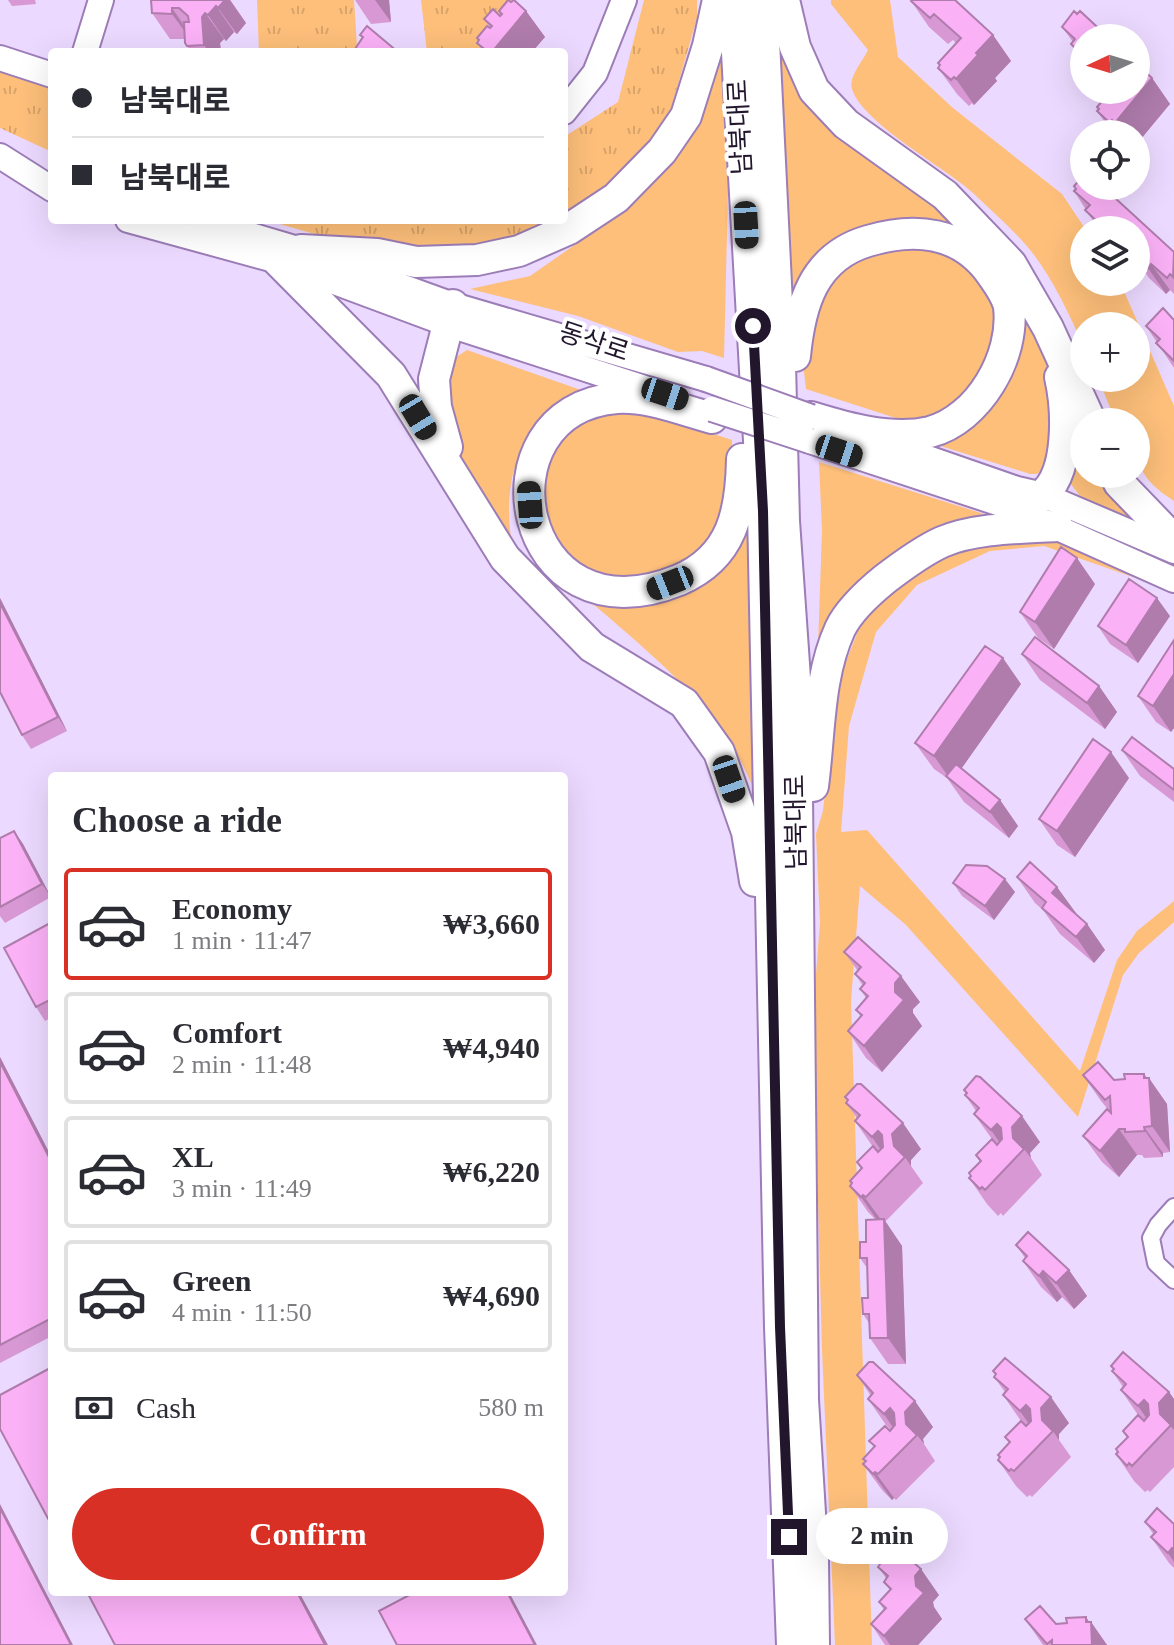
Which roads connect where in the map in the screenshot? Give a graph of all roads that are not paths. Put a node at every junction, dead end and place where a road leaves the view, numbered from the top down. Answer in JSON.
{"nodes":[{"id":1,"x":101,"y":0,"type":"edge"},
{"id":2,"x":624,"y":0,"type":"edge"},
{"id":3,"x":718,"y":0,"type":"edge"},
{"id":4,"x":734,"y":0,"type":"edge"},
{"id":5,"x":762,"y":0,"type":"edge"},
{"id":6,"x":784,"y":0,"type":"edge"},
{"id":7,"x":86,"y":48,"type":"edge"},
{"id":8,"x":0,"y":58,"type":"edge"},
{"id":9,"x":48,"y":74,"type":"edge"},
{"id":10,"x":568,"y":107,"type":"edge"},
{"id":11,"x":0,"y":156,"type":"edge"},
{"id":12,"x":48,"y":184,"type":"edge"},
{"id":13,"x":146,"y":224,"type":"edge"},
{"id":14,"x":210,"y":224,"type":"edge"},
{"id":15,"x":290,"y":256,"type":"junction"},
{"id":16,"x":749,"y":281,"type":"junction"},
{"id":17,"x":452,"y":315,"type":"junction"},
{"id":18,"x":1048,"y":328,"type":"junction"},
{"id":19,"x":1085,"y":408,"type":"edge"},
{"id":20,"x":712,"y":414,"type":"junction"},
{"id":21,"x":810,"y":429,"type":"junction"},
{"id":22,"x":460,"y":487,"type":"junction"},
{"id":23,"x":1124,"y":488,"type":"edge"},
{"id":24,"x":1043,"y":495,"type":"junction"},
{"id":25,"x":1013,"y":508,"type":"junction"},
{"id":26,"x":1057,"y":526,"type":"junction"},
{"id":27,"x":1174,"y":540,"type":"edge"},
{"id":28,"x":1174,"y":551,"type":"edge"},
{"id":29,"x":1174,"y":580,"type":"edge"},
{"id":30,"x":791,"y":593,"type":"junction"},
{"id":31,"x":797,"y":899,"type":"junction"},
{"id":32,"x":771,"y":974,"type":"junction"},
{"id":33,"x":1174,"y":1207,"type":"edge"},
{"id":34,"x":1174,"y":1280,"type":"edge"},
{"id":35,"x":792,"y":1645,"type":"edge"},
{"id":36,"x":814,"y":1645,"type":"edge"}],
"edges":[{"from":1,"to":7,"type":"main road"},
{"from":2,"to":10,"type":"main road"},
{"from":3,"to":15,"type":"highway"},
{"from":4,"to":16,"type":"highway","name":"남북대로"},
{"from":5,"to":30,"type":"highway","name":"남북대로"},
{"from":6,"to":18,"type":"highway"},
{"from":8,"to":9,"type":"main road"},
{"from":11,"to":12,"type":"main road"},
{"from":13,"to":15,"type":"main road","name":"동삭로"},
{"from":14,"to":15,"type":"main road","name":"동삭로"},
{"from":15,"to":17,"type":"main road","name":"동삭로"},
{"from":15,"to":22,"type":"highway"},
{"from":16,"to":20,"type":"highway"},
{"from":16,"to":32,"type":"highway","name":"남북대로"},
{"from":17,"to":20,"type":"main road","name":"동삭로"},
{"from":17,"to":21,"type":"main road","name":"동삭로","bridge":true},
{"from":17,"to":22,"type":"highway"},
{"from":18,"to":19,"type":"highway"},
{"from":18,"to":24,"type":"highway"},
{"from":20,"to":21,"type":"main road","name":"동삭로","bridge":true},
{"from":21,"to":24,"type":"main road","name":"동삭로"},
{"from":21,"to":25,"type":"main road","name":"동삭로"},
{"from":21,"to":30,"type":"highway"},
{"from":22,"to":32,"type":"highway"},
{"from":23,"to":27,"type":"highway"},
{"from":24,"to":25,"type":"highway"},
{"from":24,"to":28,"type":"main road","name":"동삭로"},
{"from":25,"to":26,"type":"main road","name":"동삭로"},
{"from":26,"to":29,"type":"main road","name":"동삭로"},
{"from":26,"to":31,"type":"highway"},
{"from":30,"to":31,"type":"highway","name":"남북대로"},
{"from":31,"to":36,"type":"highway","name":"남북대로"},
{"from":32,"to":35,"type":"highway","name":"남북대로"},
{"from":33,"to":34,"type":"street"}]}
